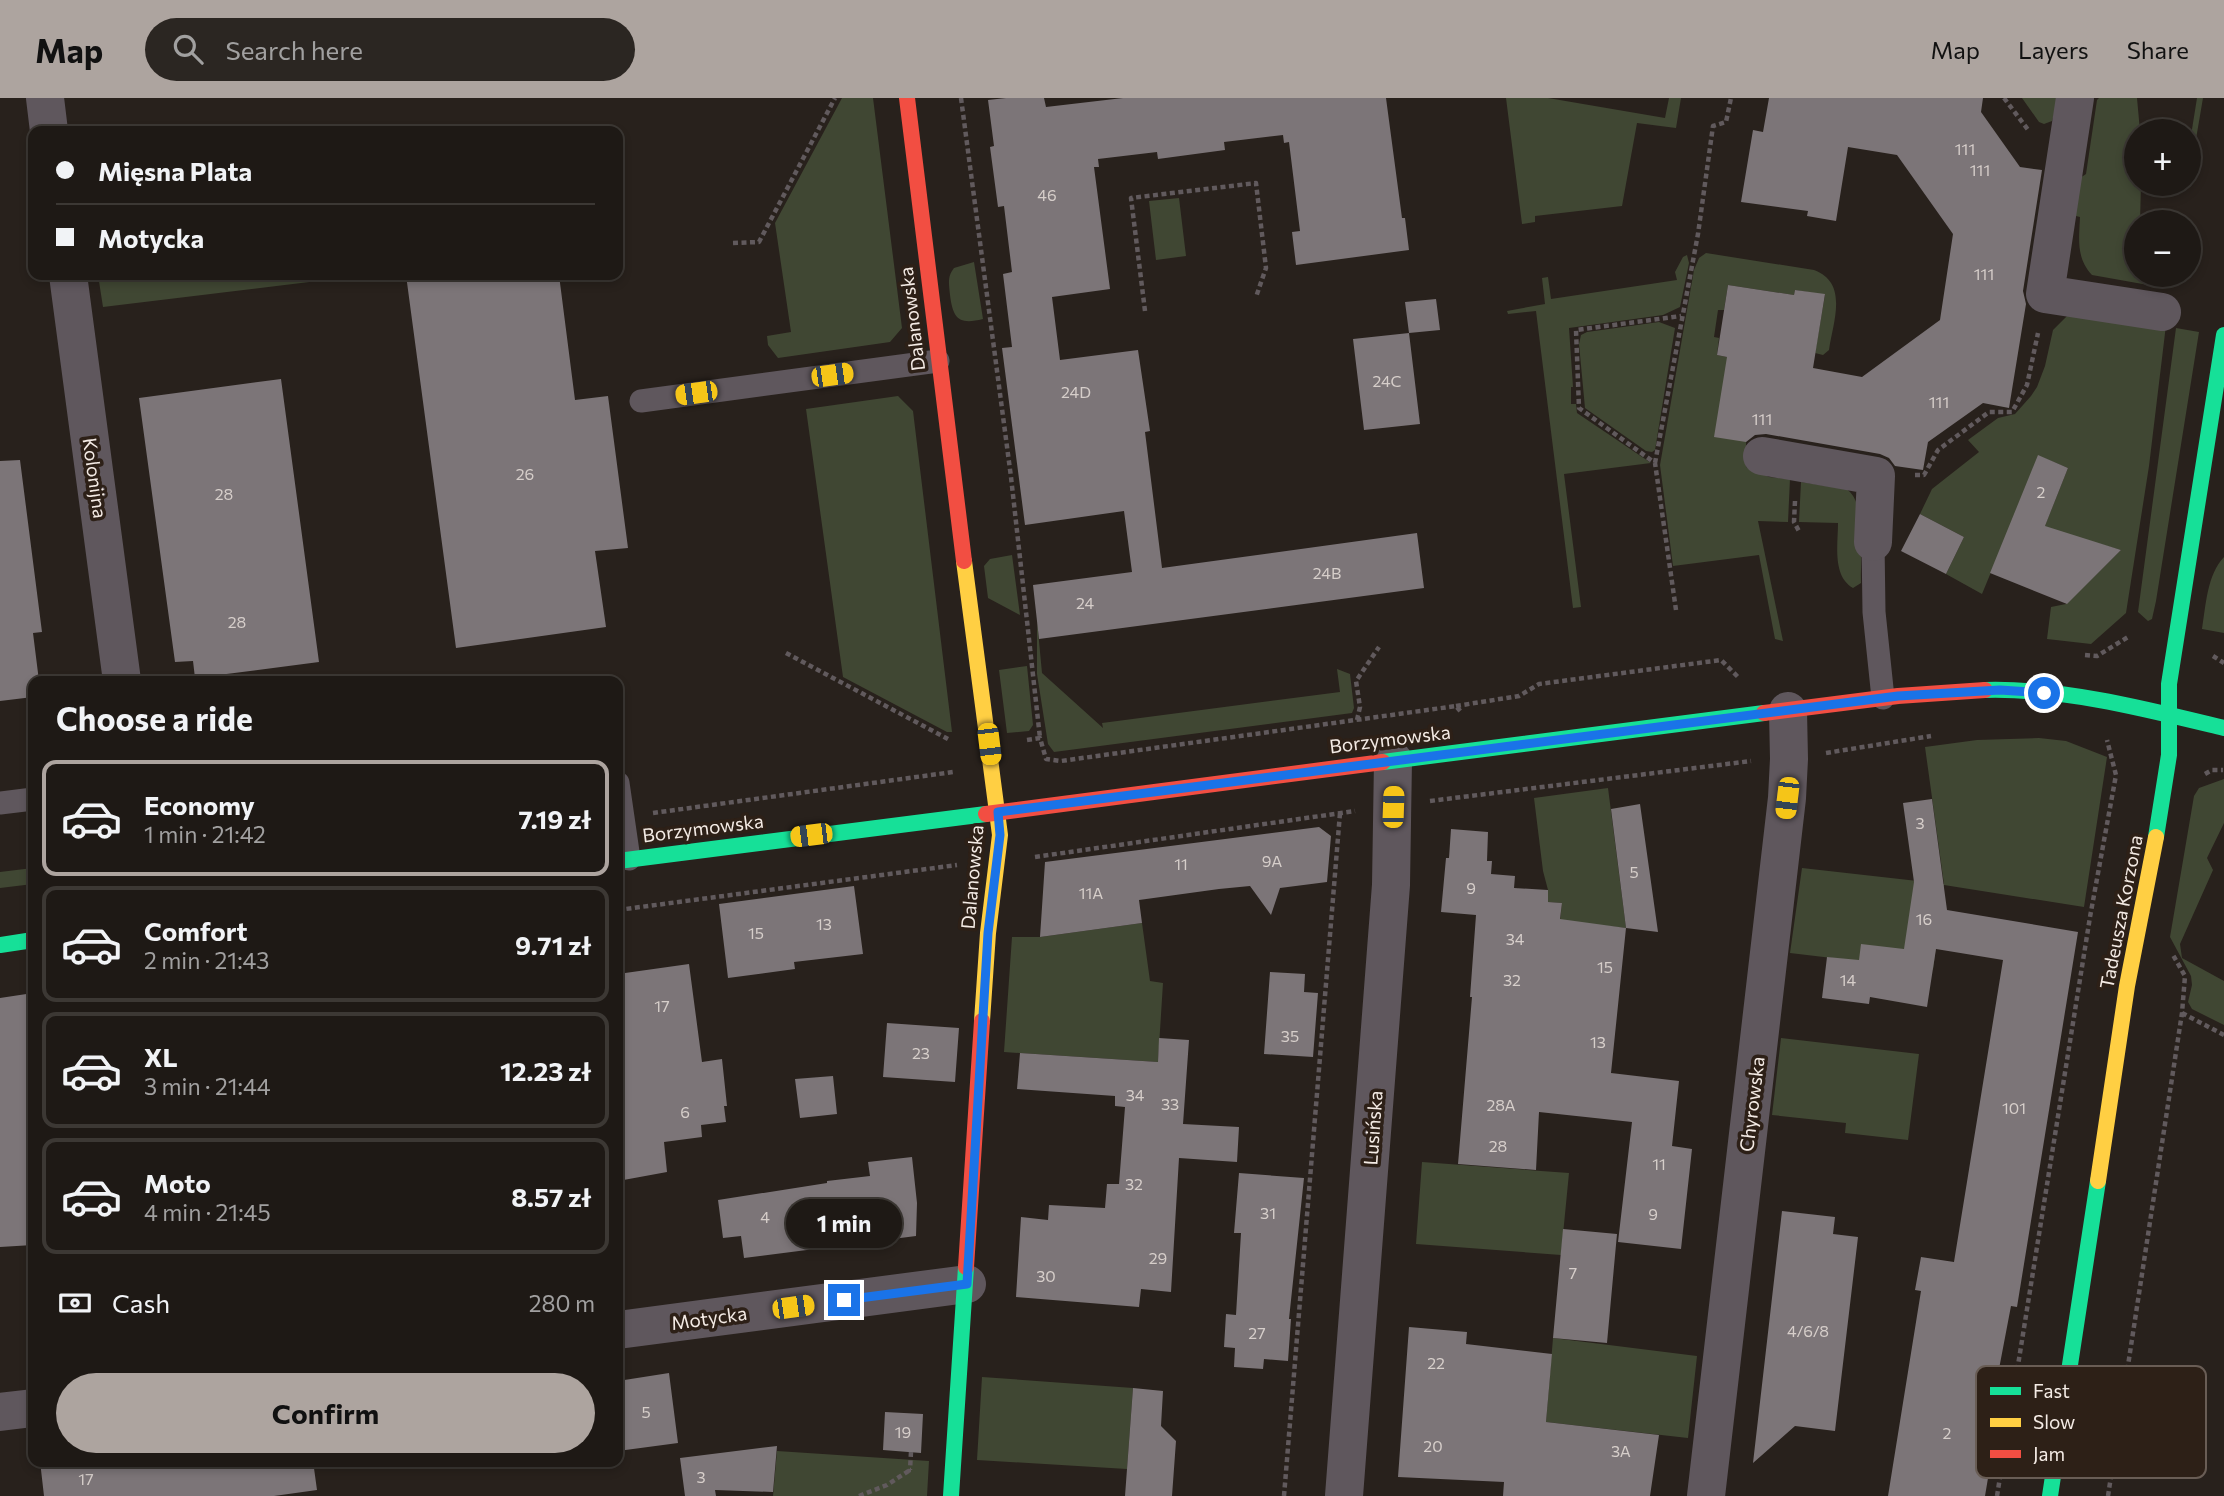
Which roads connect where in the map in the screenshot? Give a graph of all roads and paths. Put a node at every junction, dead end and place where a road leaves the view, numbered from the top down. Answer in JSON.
{"nodes":[{"id":1,"x":45,"y":98,"type":"edge"},
{"id":2,"x":835,"y":98,"type":"edge"},
{"id":3,"x":908,"y":98,"type":"edge"},
{"id":4,"x":961,"y":98,"type":"edge"},
{"id":5,"x":1731,"y":98,"type":"edge"},
{"id":6,"x":2075,"y":98,"type":"edge"},
{"id":7,"x":49,"y":126,"type":"edge"},
{"id":8,"x":733,"y":243,"type":"dead end"},
{"id":9,"x":69,"y":280,"type":"edge"},
{"id":10,"x":2045,"y":294,"type":"junction"},
{"id":11,"x":1256,"y":297,"type":"dead end"},
{"id":12,"x":1145,"y":311,"type":"dead end"},
{"id":13,"x":2162,"y":312,"type":"dead end"},
{"id":14,"x":1681,"y":316,"type":"junction"},
{"id":15,"x":2224,"y":335,"type":"edge"},
{"id":16,"x":938,"y":361,"type":"junction"},
{"id":17,"x":641,"y":401,"type":"dead end"},
{"id":18,"x":1762,"y":456,"type":"dead end"},
{"id":19,"x":1656,"y":463,"type":"junction"},
{"id":20,"x":1876,"y":476,"type":"junction"},
{"id":21,"x":2212,"y":494,"type":"edge"},
{"id":22,"x":1794,"y":522,"type":"dead end"},
{"id":23,"x":1800,"y":533,"type":"dead end"},
{"id":24,"x":1873,"y":542,"type":"joint"},
{"id":25,"x":1676,"y":610,"type":"dead end"},
{"id":26,"x":2128,"y":637,"type":"dead end"},
{"id":27,"x":1379,"y":647,"type":"dead end"},
{"id":28,"x":786,"y":653,"type":"dead end"},
{"id":29,"x":2072,"y":655,"type":"dead end"},
{"id":30,"x":121,"y":676,"type":"edge"},
{"id":31,"x":1740,"y":678,"type":"dead end"},
{"id":32,"x":1883,"y":698,"type":"junction"},
{"id":33,"x":1456,"y":706,"type":"dead end"},
{"id":34,"x":1788,"y":710,"type":"junction"},
{"id":35,"x":2168,"y":714,"type":"junction"},
{"id":36,"x":1357,"y":720,"type":"dead end"},
{"id":37,"x":2224,"y":728,"type":"edge"},
{"id":38,"x":1040,"y":738,"type":"dead end"},
{"id":39,"x":957,"y":743,"type":"dead end"},
{"id":40,"x":1393,"y":760,"type":"junction"},
{"id":41,"x":2116,"y":775,"type":"dead end"},
{"id":42,"x":28,"y":800,"type":"edge"},
{"id":43,"x":0,"y":803,"type":"edge"},
{"id":44,"x":998,"y":812,"type":"junction"},
{"id":45,"x":1340,"y":813,"type":"dead end"},
{"id":46,"x":623,"y":860,"type":"edge"},
{"id":47,"x":28,"y":941,"type":"edge"},
{"id":48,"x":0,"y":945,"type":"edge"},
{"id":49,"x":2171,"y":953,"type":"dead end"},
{"id":50,"x":2182,"y":1013,"type":"junction"},
{"id":51,"x":2224,"y":1035,"type":"edge"},
{"id":52,"x":967,"y":1284,"type":"junction"},
{"id":53,"x":623,"y":1329,"type":"edge"},
{"id":54,"x":2018,"y":1366,"type":"edge"},
{"id":55,"x":2070,"y":1366,"type":"edge"},
{"id":56,"x":2128,"y":1366,"type":"edge"},
{"id":57,"x":28,"y":1409,"type":"edge"},
{"id":58,"x":0,"y":1412,"type":"edge"},
{"id":59,"x":911,"y":1452,"type":"dead end"},
{"id":60,"x":910,"y":1460,"type":"dead end"},
{"id":61,"x":910,"y":1470,"type":"dead end"},
{"id":62,"x":2000,"y":1478,"type":"edge"},
{"id":63,"x":2053,"y":1478,"type":"edge"},
{"id":64,"x":2111,"y":1478,"type":"edge"},
{"id":65,"x":859,"y":1496,"type":"edge"},
{"id":66,"x":951,"y":1496,"type":"edge"},
{"id":67,"x":1284,"y":1496,"type":"edge"},
{"id":68,"x":1345,"y":1496,"type":"edge"},
{"id":69,"x":1706,"y":1496,"type":"edge"},
{"id":70,"x":1997,"y":1496,"type":"edge"},
{"id":71,"x":2050,"y":1496,"type":"edge"},
{"id":72,"x":2108,"y":1496,"type":"edge"}],
"edges":[{"from":1,"to":7,"type":"street"},
{"from":2,"to":8,"type":"path"},
{"from":3,"to":16,"type":"street","name":"Dalanowska"},
{"from":4,"to":38,"type":"path"},
{"from":5,"to":14,"type":"path"},
{"from":6,"to":10,"type":"street"},
{"from":9,"to":30,"type":"street","name":"Kolonijna"},
{"from":10,"to":13,"type":"street"},
{"from":10,"to":20,"type":"path"},
{"from":11,"to":12,"type":"path"},
{"from":14,"to":19,"type":"path"},
{"from":14,"to":19,"type":"path"},
{"from":15,"to":21,"type":"street","name":"Tadeusza Korzona"},
{"from":16,"to":17,"type":"lane"},
{"from":16,"to":44,"type":"street","name":"Dalanowska"},
{"from":18,"to":20,"type":"street"},
{"from":19,"to":25,"type":"path"},
{"from":20,"to":24,"type":"street"},
{"from":21,"to":35,"type":"street","name":"Tadeusza Korzona"},
{"from":22,"to":23,"type":"path"},
{"from":24,"to":32,"type":"lane"},
{"from":26,"to":29,"type":"path"},
{"from":27,"to":36,"type":"path"},
{"from":28,"to":39,"type":"path"},
{"from":31,"to":33,"type":"path"},
{"from":32,"to":34,"type":"street","name":"Borzymowska"},
{"from":32,"to":35,"type":"street","name":"Borzymowska"},
{"from":34,"to":40,"type":"street","name":"Borzymowska"},
{"from":34,"to":69,"type":"street","name":"Chyrowska"},
{"from":35,"to":37,"type":"street","name":"Borzymowska"},
{"from":35,"to":55,"type":"street","name":"Tadeusza Korzona"},
{"from":40,"to":44,"type":"street","name":"Borzymowska"},
{"from":40,"to":68,"type":"street","name":"Lusińska"},
{"from":41,"to":54,"type":"path"},
{"from":42,"to":43,"type":"lane"},
{"from":44,"to":46,"type":"street","name":"Borzymowska"},
{"from":44,"to":52,"type":"street","name":"Dalanowska"},
{"from":45,"to":67,"type":"path"},
{"from":47,"to":48,"type":"street"},
{"from":49,"to":50,"type":"path"},
{"from":50,"to":51,"type":"path"},
{"from":50,"to":56,"type":"path"},
{"from":52,"to":53,"type":"street","name":"Motycka"},
{"from":52,"to":66,"type":"street","name":"Dalanowska"},
{"from":57,"to":58,"type":"street"},
{"from":59,"to":60,"type":"path"},
{"from":61,"to":65,"type":"path"},
{"from":62,"to":70,"type":"path"},
{"from":63,"to":71,"type":"street","name":"Tadeusza Korzona"},
{"from":64,"to":72,"type":"path"}]}
